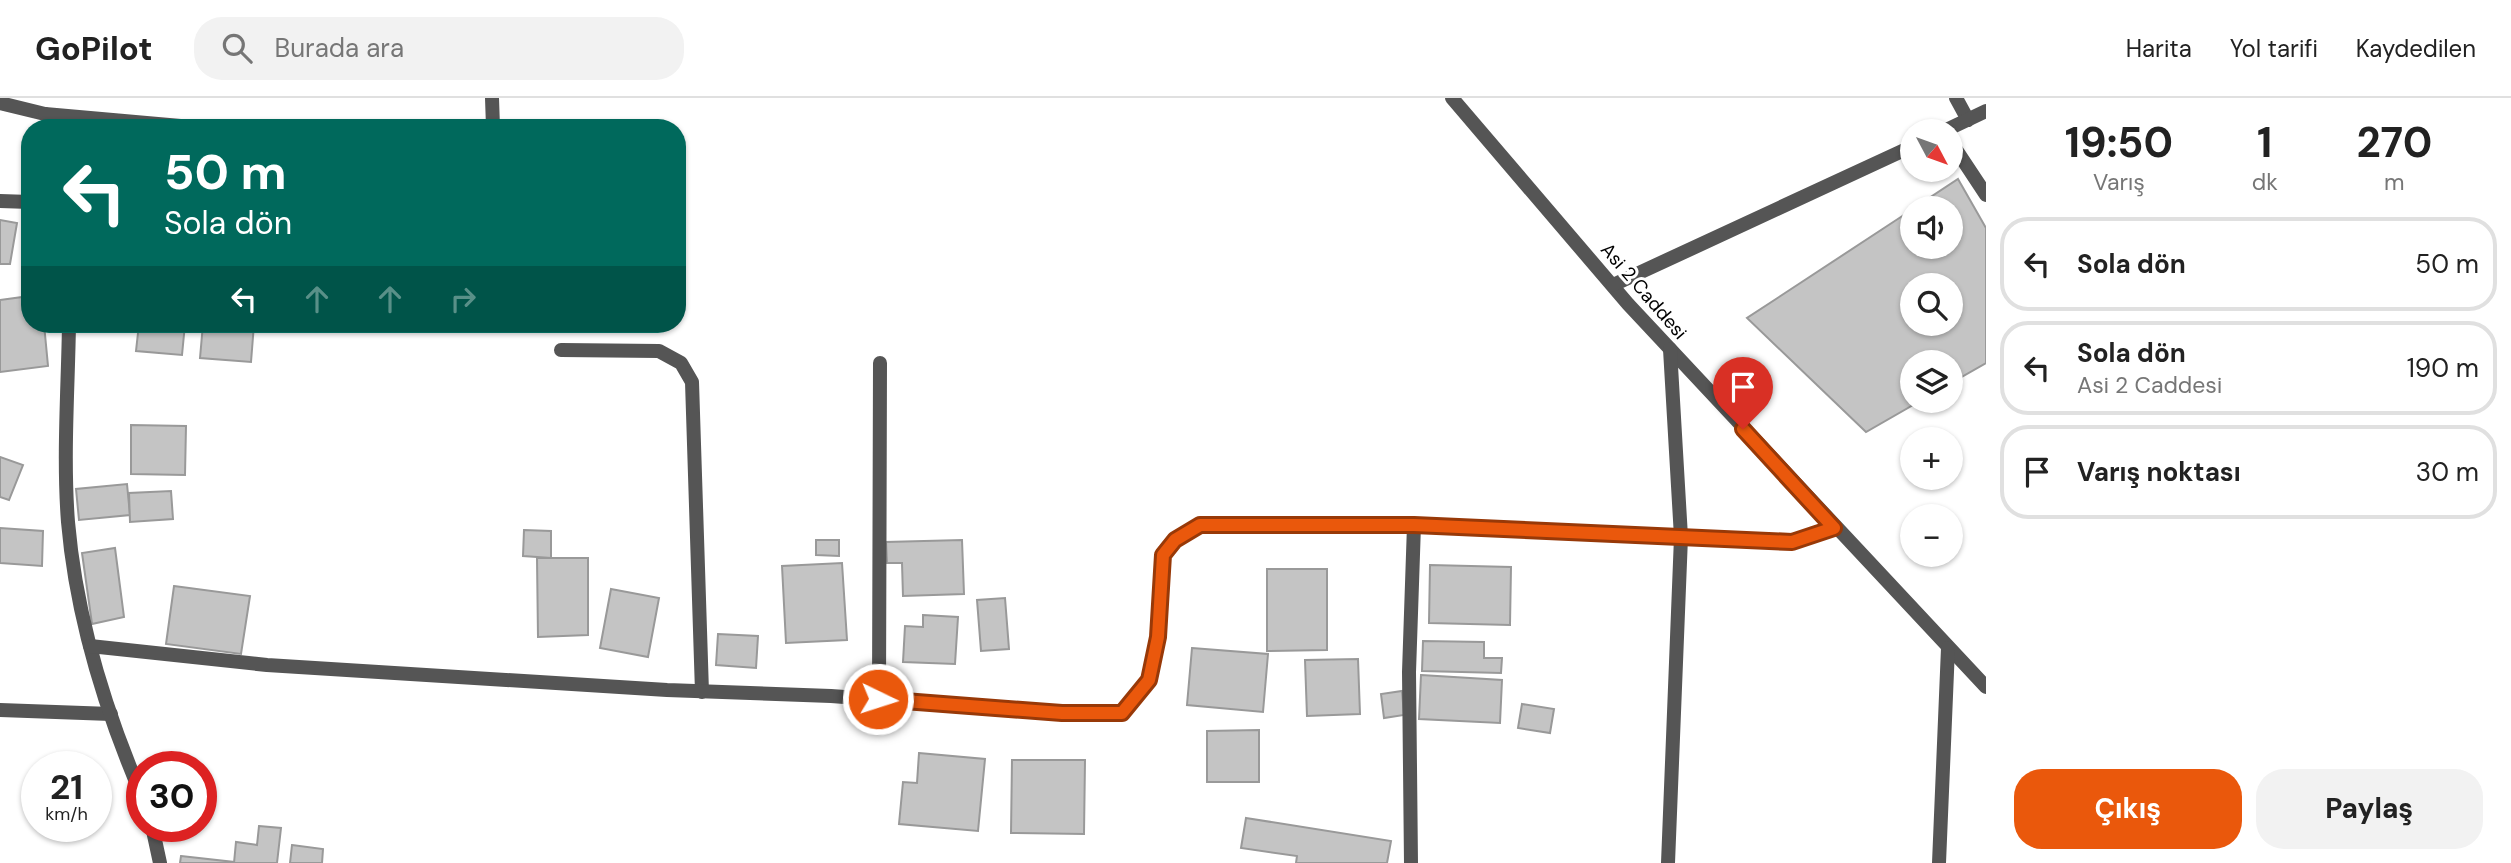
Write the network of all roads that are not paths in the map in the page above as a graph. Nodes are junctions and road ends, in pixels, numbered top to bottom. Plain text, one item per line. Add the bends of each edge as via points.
1 (492, 98) edge
2 (1452, 98) edge
3 (1956, 98) edge
4 (0, 103) edge
5 (1986, 111) edge
6 (45, 114) junction
7 (50, 119) edge
8 (101, 119) edge
9 (493, 119) edge
10 (1968, 120) junction
11 (1964, 122) edge
12 (1900, 152) edge
13 (1964, 162) edge
14 (1986, 195) edge
15 (0, 201) edge
16 (21, 202) edge
17 (1613, 285) junction
18 (69, 333) edge
19 (1670, 349) junction
20 (561, 350) dead end
21 (880, 362) dead end
22 (1414, 525) junction
23 (1834, 528) junction
24 (1681, 537) junction
25 (90, 646) junction
26 (1948, 648) junction
27 (1986, 687) edge
28 (702, 692) junction
29 (878, 699) junction
30 (0, 710) edge
31 (111, 714) junction
32 (126, 758) edge
33 (155, 842) edge
34 (160, 863) edge
35 (1411, 863) edge
36 (1668, 863) edge
37 (1939, 863) edge

1 - 9 street
2 - 17 street, Asi 2 Caddesi
3 - 10 street
4 - 6 street
5 - 10 street
6 - 7 street
6 - 8 street
10 - 11 street
12 - 17 street
13 - 14 street
15 - 16 street
17 - 19 street, Asi 2 Caddesi
18 - 25 street via 68,522
19 - 23 street, Asi 2 Caddesi
19 - 24 street
20 - 28 street via 659,351 688,372 692,382
21 - 29 street
22 - 24 street
22 - 29 street via 1200,525 1175,540 1163,555 1158,637 1149,680 1122,713
22 - 35 street via 1409,672
23 - 24 street via 1792,542
23 - 26 street, Asi 2 Caddesi
24 - 36 street
25 - 28 street via 267,665
25 - 31 street
26 - 27 street, Asi 2 Caddesi
26 - 37 street
28 - 29 street
30 - 31 street
31 - 32 street
33 - 34 street

